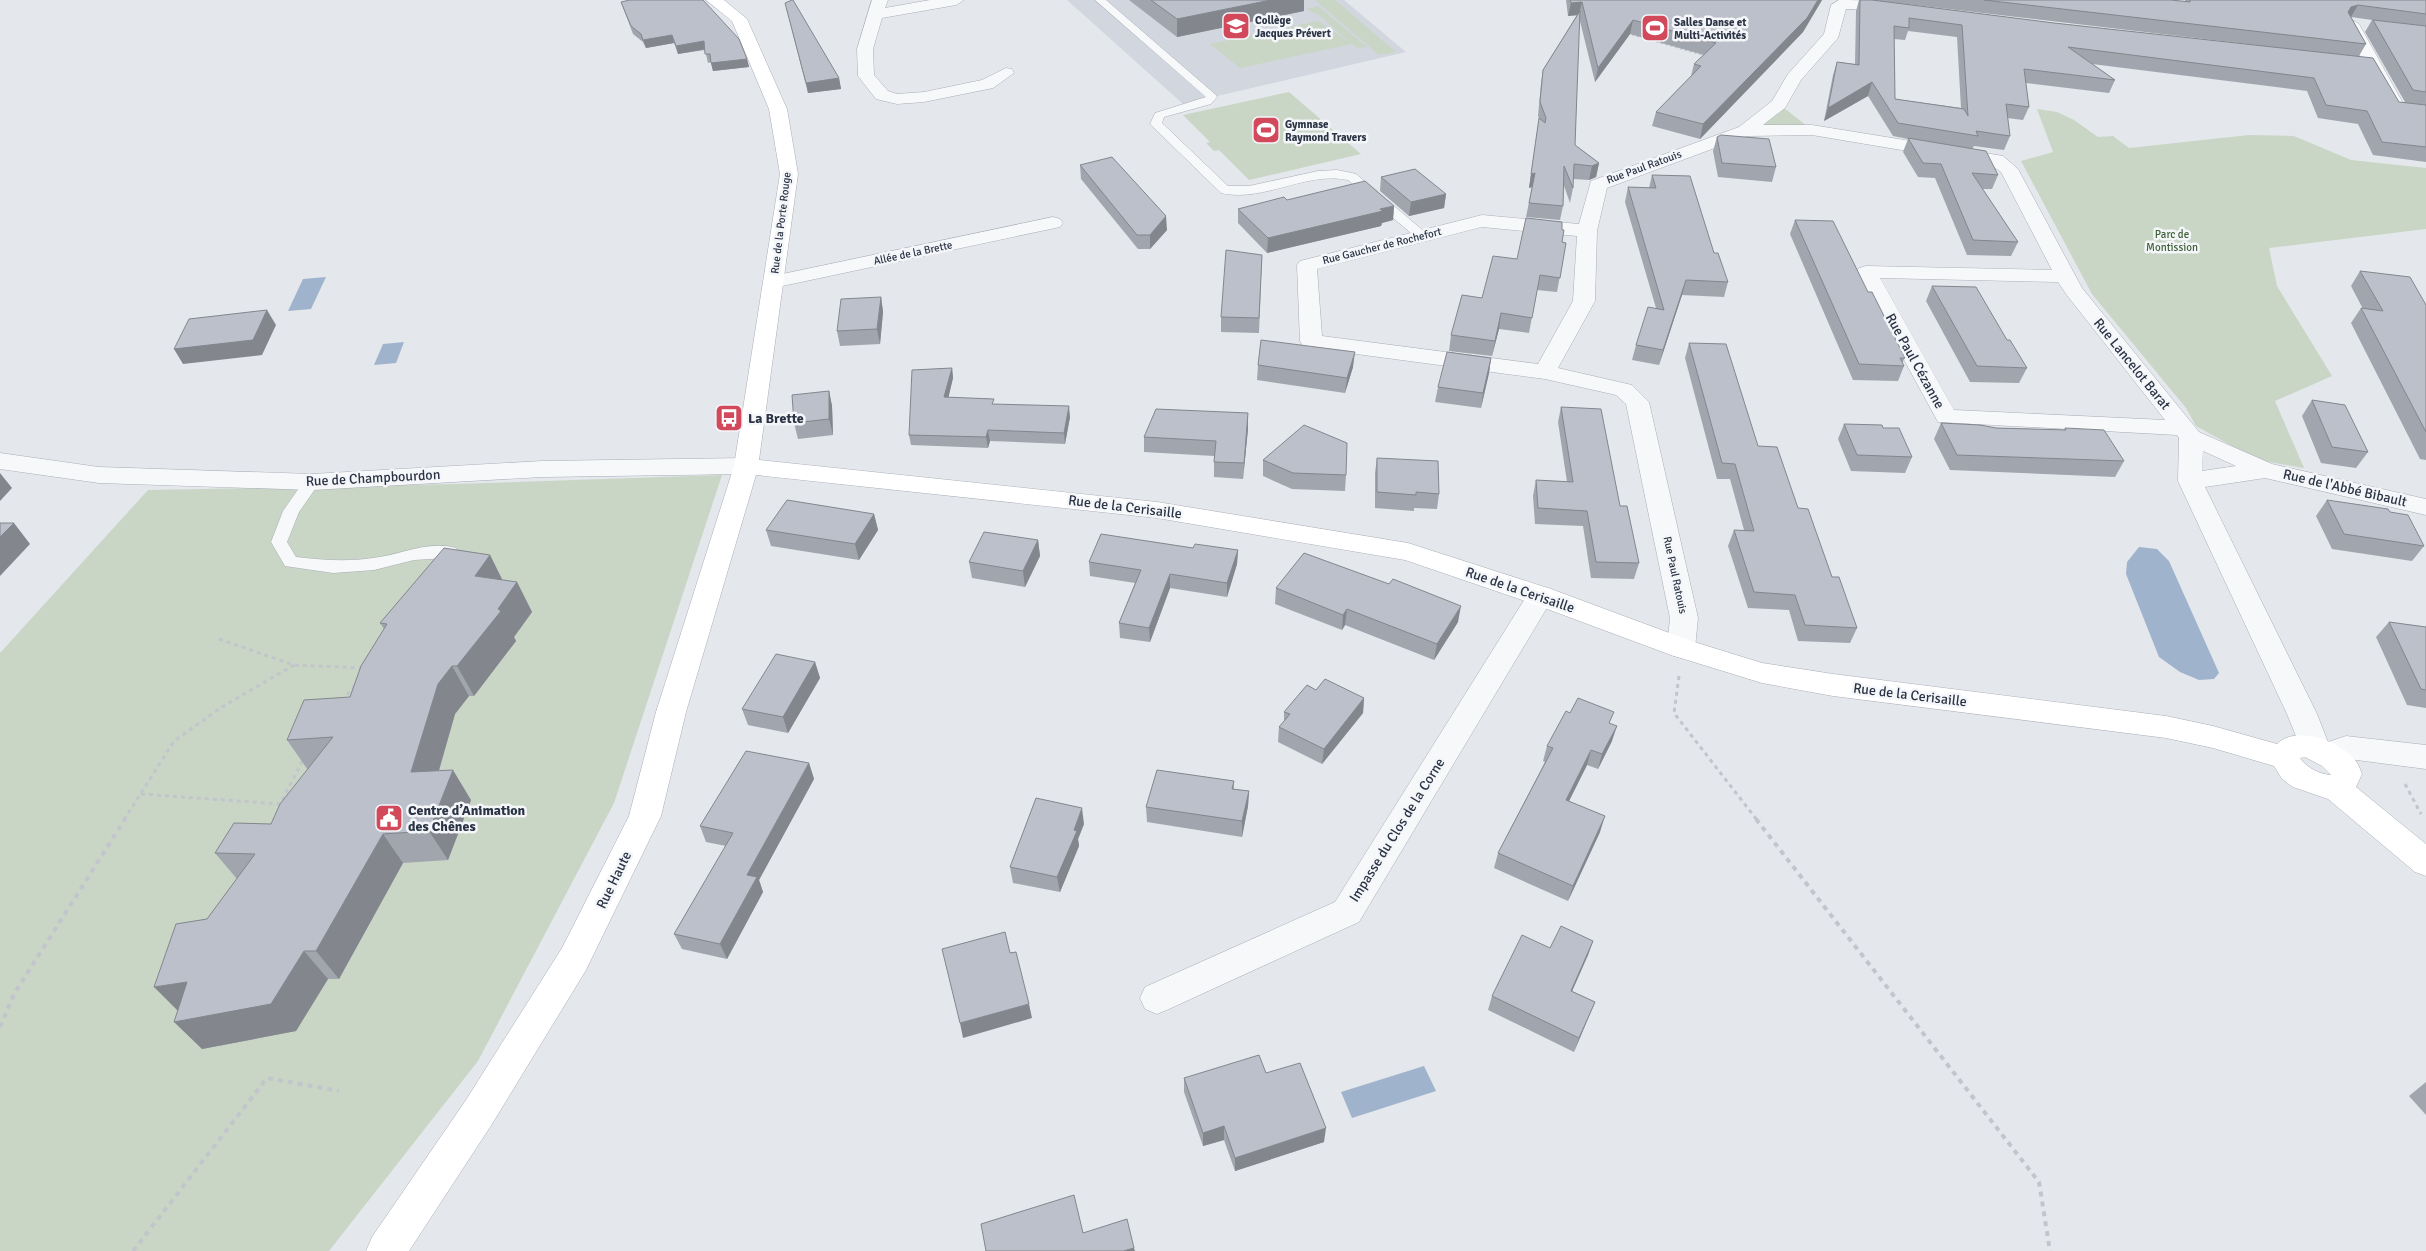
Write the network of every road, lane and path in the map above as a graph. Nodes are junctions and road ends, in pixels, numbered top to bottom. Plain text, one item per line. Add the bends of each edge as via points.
1 (714, 0) edge
2 (956, 0) edge
3 (1100, 0) edge
4 (1836, 2) edge
5 (878, 7) edge
6 (1912, 10) edge
7 (2370, 26) dead end
8 (1619, 30) edge
9 (1708, 56) edge
10 (2354, 63) edge
11 (2374, 65) junction
12 (1006, 73) dead end
13 (1780, 104) junction
14 (2426, 114) edge
15 (1812, 130) junction
16 (1745, 131) junction
17 (1053, 223) dead end
18 (1587, 231) junction
19 (1422, 236) junction
20 (2066, 276) junction
21 (773, 282) junction
22 (1545, 372) junction
23 (2187, 433) junction
24 (0, 461) edge
25 (746, 466) junction
26 (2265, 470) junction
27 (2190, 481) junction
28 (312, 482) junction
29 (2426, 507) edge
30 (457, 565) edge
31 (1541, 596) junction
32 (219, 639) dead end
33 (1681, 648) junction
34 (294, 664) junction
35 (363, 675) edge
36 (357, 682) edge
37 (340, 703) edge
38 (2322, 752) junction
39 (2391, 753) junction
40 (305, 755) edge
41 (2426, 757) edge
42 (2285, 758) junction
43 (2335, 787) junction
44 (141, 794) junction
45 (2422, 817) dead end
46 (2426, 863) edge
47 (1156, 998) dead end
48 (0, 1027) edge
49 (339, 1091) dead end
50 (132, 1251) edge
51 (386, 1251) edge
52 (2050, 1251) edge

1 - 21 street, Rue de la Porte Rouge via 739,19 778,109 789,174
2 - 5 street
3 - 19 lane via 1212,97 1207,102 1159,115 1156,124 1225,190 1249,190 1318,175 1352,177
4 - 6 street, Rue Paul Ratouis
4 - 13 street, Rue Paul Ratouis via 1832,35 1794,78
5 - 12 street via 866,49 866,76 882,94 897,99 924,97 988,84
7 - 11 street via 2351,24
8 - 9 path via 1643,40
10 - 11 street
11 - 14 street via 2398,110
13 - 15 street, Rue Lancelot Barat
13 - 16 street, Rue Paul Ratouis
15 - 16 street, Rue Lancelot Barat
15 - 20 street, Rue Lancelot Barat via 1996,160 2009,169
16 - 18 street, Rue Paul Ratouis via 1598,185
17 - 21 street, Allée de la Brette
18 - 19 street, Rue Gaucher de Rochefort via 1482,221
18 - 22 street, Rue Paul Ratouis via 1584,301
19 - 22 street, Rue Gaucher de Rochefort via 1307,265 1311,341
20 - 23 street, Rue Lancelot Barat via 2073,290
20 - 23 street, Rue Paul Cézanne via 1866,272 1946,417
21 - 25 street, Rue de la Porte Rouge
22 - 33 street, Rue Paul Ratouis via 1624,390 1638,402 1684,618
23 - 26 street
23 - 27 street
24 - 28 street, Rue de Champbourdon via 99,475
25 - 28 street, Rue de Champbourdon via 542,469
25 - 31 street, Rue de la Cerisaille via 1157,510 1408,552
25 - 51 street, Rue Haute via 671,712 646,816 574,959 479,1112
26 - 27 street
26 - 29 street, Rue de l'Abbé Bibault
27 - 38 street
28 - 30 lane via 291,511 279,542 291,562 333,567 374,564 414,554 450,552
31 - 33 street, Rue de la Cerisaille
31 - 47 street, Impasse du Clos de la Corne via 1346,912
32 - 34 path
33 - 42 street, Rue de la Cerisaille via 1762,673 2166,727
33 - 52 path via 1674,713 2038,1182
34 - 35 path via 369,668
34 - 44 path via 222,707 174,741
36 - 37 path
38 - 39 street via 2346,747
38 - 42 street via 2305,746 2290,748
38 - 43 street via 2346,774 2345,780
39 - 41 street
39 - 45 path
40 - 44 path via 280,804
42 - 43 street via 2300,777 2318,785
43 - 46 street
44 - 48 path via 14,994
49 - 50 path via 267,1078

